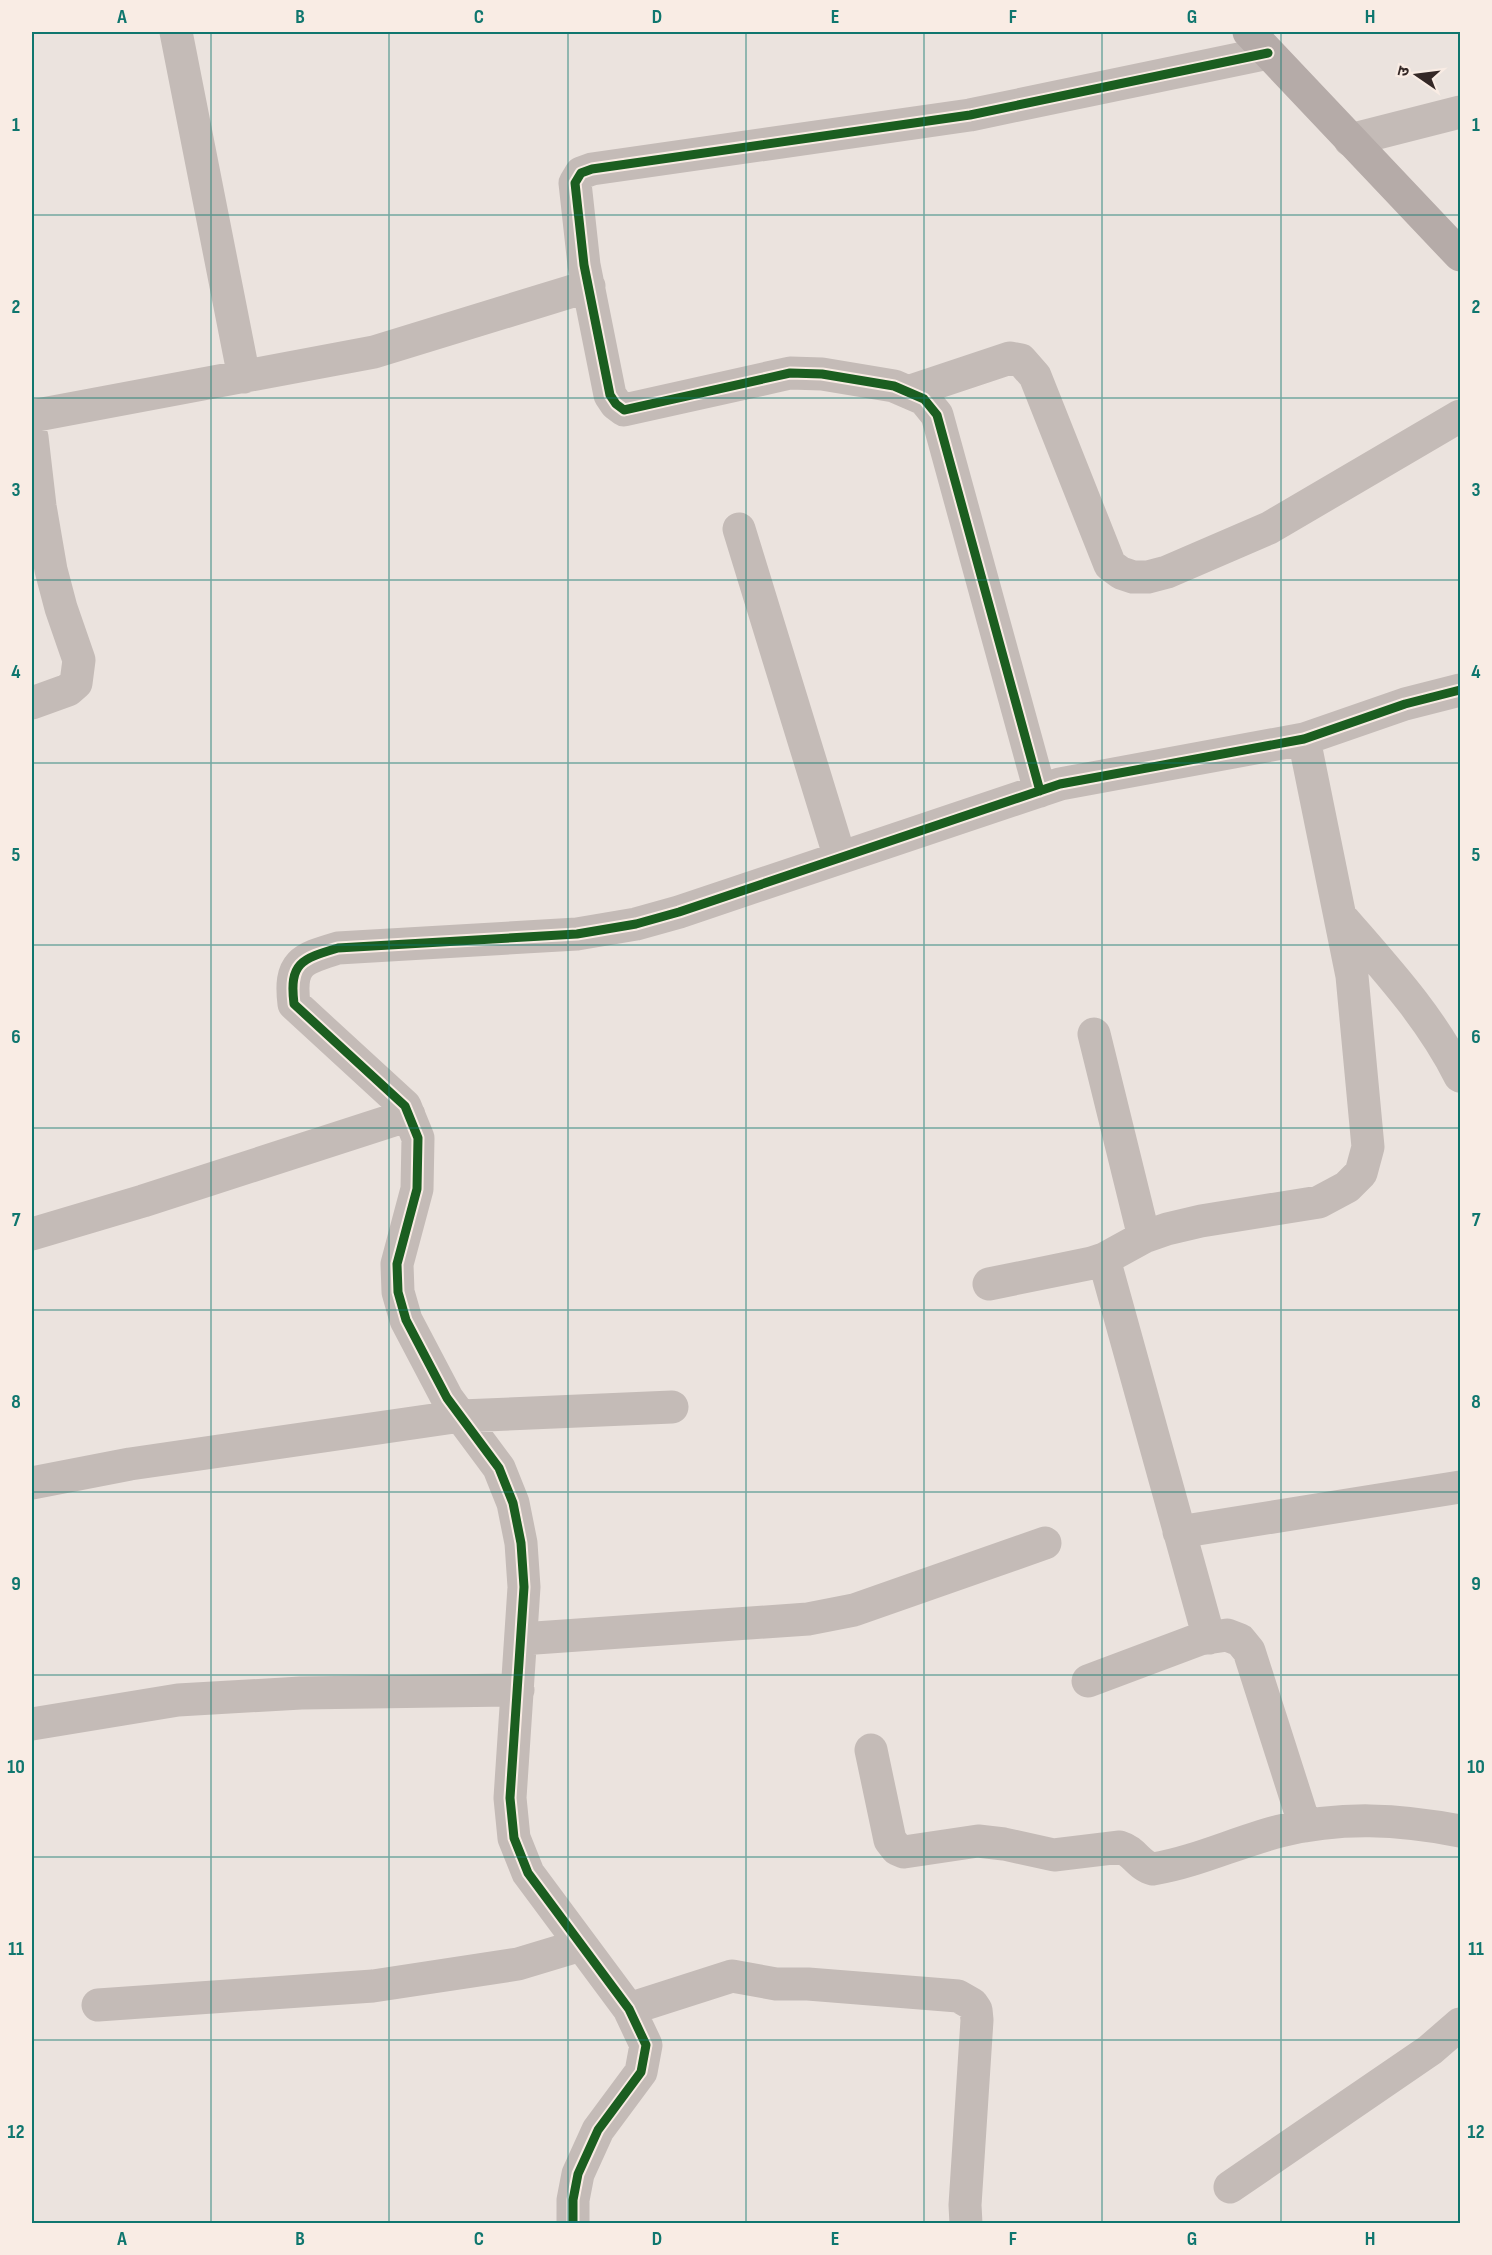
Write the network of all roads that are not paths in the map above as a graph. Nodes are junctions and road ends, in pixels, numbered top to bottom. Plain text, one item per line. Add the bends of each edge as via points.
1 (176, 32) edge
2 (1259, 42) edge
3 (1461, 112) edge
4 (1350, 140) junction
5 (1461, 255) edge
6 (589, 286) junction
7 (244, 377) junction
8 (908, 392) junction
9 (32, 416) edge
10 (1461, 416) edge
11 (32, 437) edge
12 (36, 507) edge
13 (739, 529) dead end
14 (1461, 690) edge
15 (32, 703) edge
16 (1304, 739) junction
17 (1040, 791) junction
18 (840, 858) junction
19 (1340, 915) junction
20 (1094, 1034) dead end
21 (1461, 1076) edge
22 (409, 1115) junction
23 (32, 1234) edge
24 (1144, 1237) junction
25 (1104, 1259) junction
26 (989, 1284) dead end
27 (672, 1407) dead end
28 (460, 1416) junction
29 (32, 1483) edge
30 (1461, 1487) edge
31 (1179, 1532) junction
32 (1045, 1543) dead end
33 (1209, 1638) junction
34 (521, 1639) junction
35 (1088, 1681) dead end
36 (518, 1690) junction
37 (32, 1724) edge
38 (871, 1750) dead end
39 (1305, 1826) junction
40 (1461, 1831) edge
41 (582, 1945) junction
42 (98, 2005) dead end
43 (629, 2009) junction
44 (1461, 2024) edge
45 (1230, 2187) dead end
46 (573, 2223) edge
47 (966, 2223) edge

1 - 7 street
2 - 4 street
2 - 6 street via 970,115 592,169 581,174 575,183
3 - 4 street
4 - 5 street
6 - 7 street via 374,352
6 - 8 street via 610,395 624,410 790,373 822,374 894,386
7 - 9 street
8 - 10 street via 1010,358 1021,360 1035,376 1110,565 1133,577 1167,572 1269,528
8 - 17 street via 924,399 937,415
11 - 12 street
12 - 15 street via 61,608 79,660 79,673 68,690
13 - 18 street
14 - 16 street via 1405,704
16 - 17 street via 1060,784
16 - 19 street
17 - 18 street
18 - 22 street via 636,924 577,934 338,948 305,960 295,970 294,1004 398,1099
19 - 21 street via 1415,1002
19 - 24 street via 1352,976 1368,1147 1361,1173 1347,1187 1319,1202 1201,1221
20 - 24 street
22 - 23 street
22 - 28 street via 418,1138 417,1189 397,1264 398,1292 406,1320
24 - 25 street
25 - 26 street
25 - 31 street
27 - 28 street
28 - 29 street via 130,1464
28 - 34 street via 499,1468 513,1503 524,1587
30 - 31 street
31 - 33 street
32 - 34 street via 831,1616
33 - 35 street
33 - 39 street via 1227,1635 1240,1640 1249,1651
34 - 36 street
36 - 37 street via 301,1693 178,1700
36 - 41 street via 510,1798 514,1838 528,1873
38 - 39 street via 890,1840 897,1850 904,1852 978,1841 1054,1855 1120,1847 1153,1869
39 - 40 street via 1340,1820 1385,1820
41 - 42 street via 518,1965 373,1986
41 - 43 street
43 - 46 street via 646,2045 645,2058 640,2072 598,2130 578,2174
43 - 47 street via 732,1976 776,1984 965,1999 976,2010 977,2020
44 - 45 street via 1430,2050

